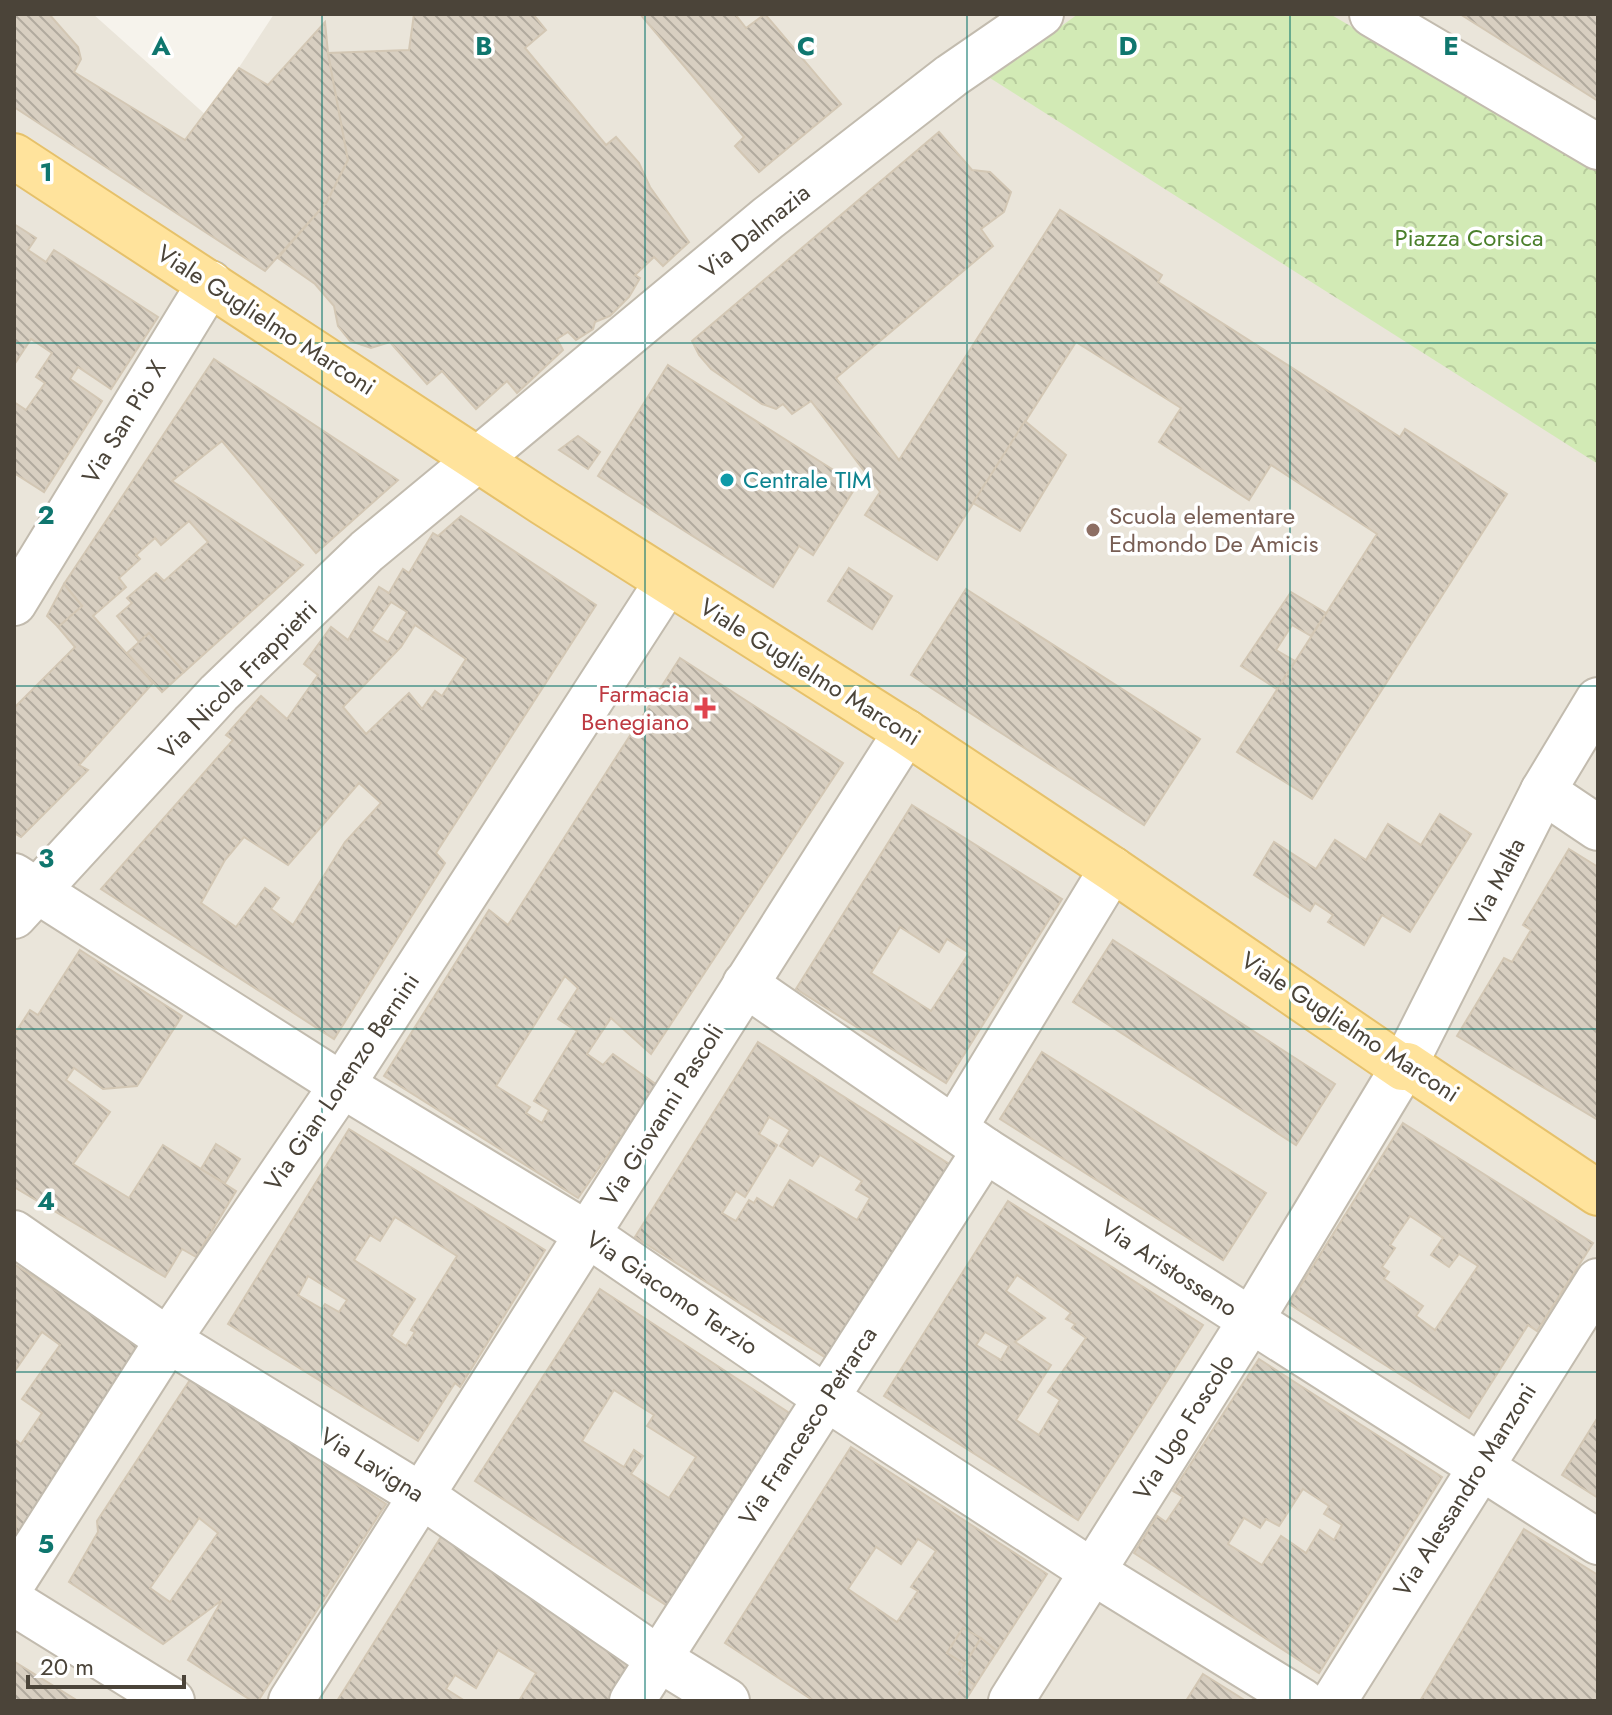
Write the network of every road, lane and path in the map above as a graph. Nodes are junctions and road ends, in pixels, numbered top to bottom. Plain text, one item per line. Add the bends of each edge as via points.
1 (1041, 14) edge
2 (1372, 14) edge
3 (1598, 147) edge
4 (14, 156) edge
5 (210, 283) junction
6 (477, 460) junction
7 (28, 547) edge
8 (667, 582) junction
9 (14, 603) edge
10 (1598, 700) edge
11 (906, 732) junction
12 (1543, 791) junction
13 (1598, 828) edge
14 (1112, 869) junction
15 (22, 895) edge
16 (745, 984) junction
17 (1403, 1068) junction
18 (342, 1085) junction
19 (970, 1139) junction
20 (1598, 1193) edge
21 (14, 1233) edge
22 (587, 1234) junction
23 (1598, 1281) edge
24 (1251, 1320) junction
25 (168, 1340) junction
26 (826, 1398) junction
27 (1479, 1466) junction
28 (422, 1496) junction
29 (1598, 1542) edge
30 (1093, 1572) junction
31 (14, 1581) edge
32 (14, 1603) edge
33 (659, 1659) junction
34 (172, 1701) edge
35 (291, 1701) edge
36 (632, 1701) edge
37 (727, 1701) edge
38 (1011, 1701) edge
39 (1302, 1701) edge
40 (1334, 1701) edge

1 - 6 street, Via Dalmazia via 951,76 768,218
2 - 3 street
4 - 5 main road, Viale Guglielmo Marconi
5 - 6 main road, Viale Guglielmo Marconi
5 - 7 street, Via San Pio X
6 - 8 main road, Viale Guglielmo Marconi
6 - 15 street, Via Nicola Frappietri via 367,551
7 - 9 street, Via San Pio X
8 - 11 main road, Viale Guglielmo Marconi
8 - 18 street, Via Gian Lorenzo Bernini
10 - 12 street, Via Malta
11 - 14 main road, Viale Guglielmo Marconi
11 - 16 street, Via Giovanni Pascoli
12 - 13 street
12 - 17 street, Via Malta
14 - 17 main road, Viale Guglielmo Marconi
14 - 19 street, Via Francesco Petrarca
15 - 18 street, Via Giacomo Terzio
16 - 19 street, Via Aristosseno
16 - 22 street, Via Giovanni Pascoli
17 - 20 main road, Viale Guglielmo Marconi via 1407,1065
17 - 24 street, Via Ugo Foscolo
18 - 22 street, Via Giacomo Terzio
18 - 25 street, Via Gian Lorenzo Bernini
19 - 24 street, Via Aristosseno
19 - 26 street, Via Francesco Petrarca
21 - 25 street, Via Lavigna
22 - 26 street, Via Giacomo Terzio
22 - 28 street, Via Giovanni Pascoli
23 - 27 street, Via Alessandro Manzoni
24 - 27 street, Via Aristosseno
24 - 30 street, Via Ugo Foscolo
25 - 28 street, Via Lavigna
25 - 31 street, Via Gian Lorenzo Bernini
26 - 30 street, Via Giacomo Terzio
26 - 33 street, Via Francesco Petrarca
27 - 29 street, Via Aristosseno
27 - 40 street, Via Alessandro Manzoni
28 - 33 street, Via Lavigna
28 - 35 street, Via Giovanni Pascoli
30 - 38 street, Via Ugo Foscolo
30 - 39 street, Via Giacomo Terzio
32 - 34 street
33 - 36 street, Via Francesco Petrarca
33 - 37 street, Via Lavigna

